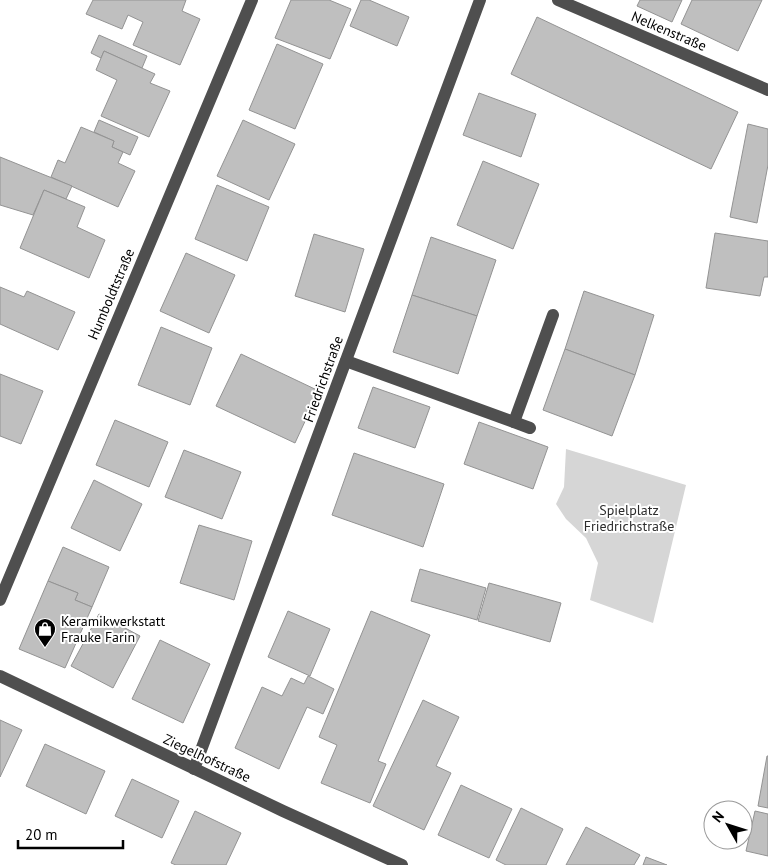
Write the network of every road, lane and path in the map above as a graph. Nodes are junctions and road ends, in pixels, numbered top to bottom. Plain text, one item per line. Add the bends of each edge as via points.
1 (252, 0) edge
2 (480, 0) edge
3 (558, 0) edge
4 (768, 90) edge
5 (553, 315) dead end
6 (346, 361) junction
7 (514, 422) junction
8 (530, 428) dead end
9 (0, 600) edge
10 (0, 676) edge
11 (194, 768) junction
12 (402, 865) edge

1 - 9 street, Humboldtstraße
2 - 6 street, Friedrichstraße
3 - 4 street, Nelkenstraße
5 - 7 street
6 - 7 street
6 - 11 street, Friedrichstraße
7 - 8 street
10 - 11 street, Ziegelhofstraße
11 - 12 street, Ziegelhofstraße

